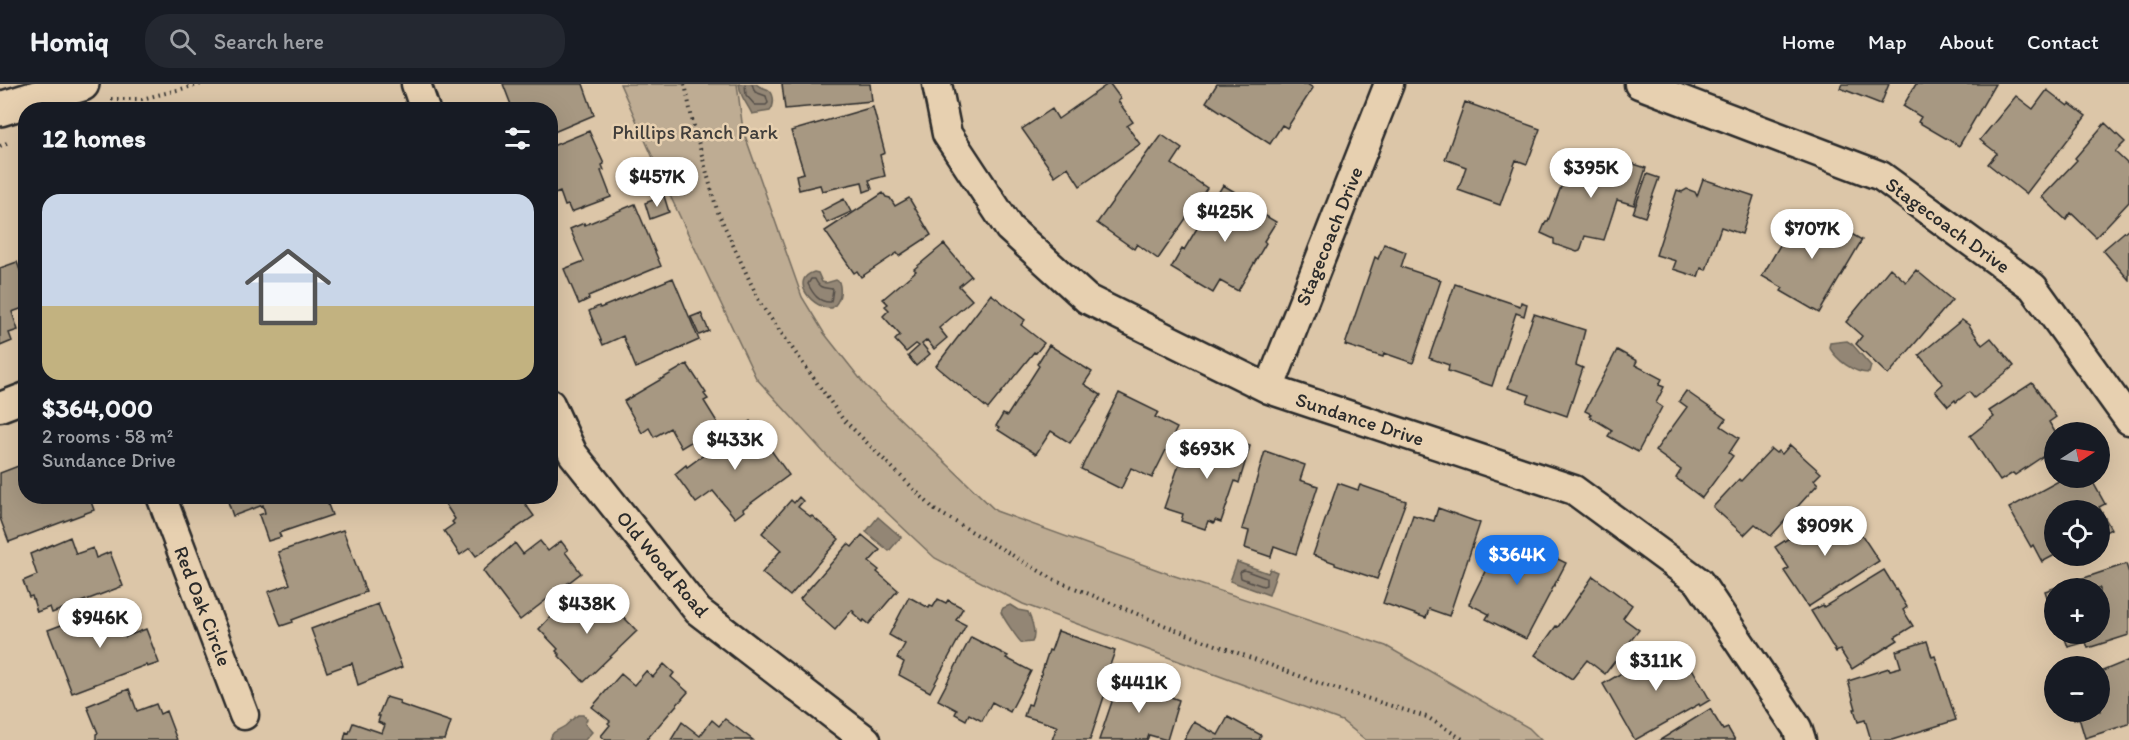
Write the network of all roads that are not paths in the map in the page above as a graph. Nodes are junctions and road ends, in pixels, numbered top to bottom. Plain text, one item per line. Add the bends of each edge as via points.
1 (416, 84) edge
2 (937, 84) edge
3 (1389, 84) edge
4 (1639, 84) edge
5 (93, 92) edge
6 (38, 102) edge
7 (422, 102) edge
8 (18, 106) edge
9 (0, 109) edge
10 (1269, 389) junction
11 (18, 400) edge
12 (0, 407) edge
13 (2129, 420) edge
14 (558, 421) edge
15 (164, 504) edge
16 (244, 715) dead end
17 (866, 740) edge
18 (1801, 740) edge

1 - 7 street
2 - 10 street, Sundance Drive via 946,134 1009,228 1087,299
3 - 10 street, Stagecoach Drive
4 - 13 street, Stagecoach Drive via 1881,176 2032,287
5 - 6 main road
8 - 9 main road
10 - 18 street, Sundance Drive via 1574,490 1699,582 1797,728
11 - 12 street
14 - 17 street, Old Wood Road via 573,454 698,611
15 - 16 street, Red Oak Circle

